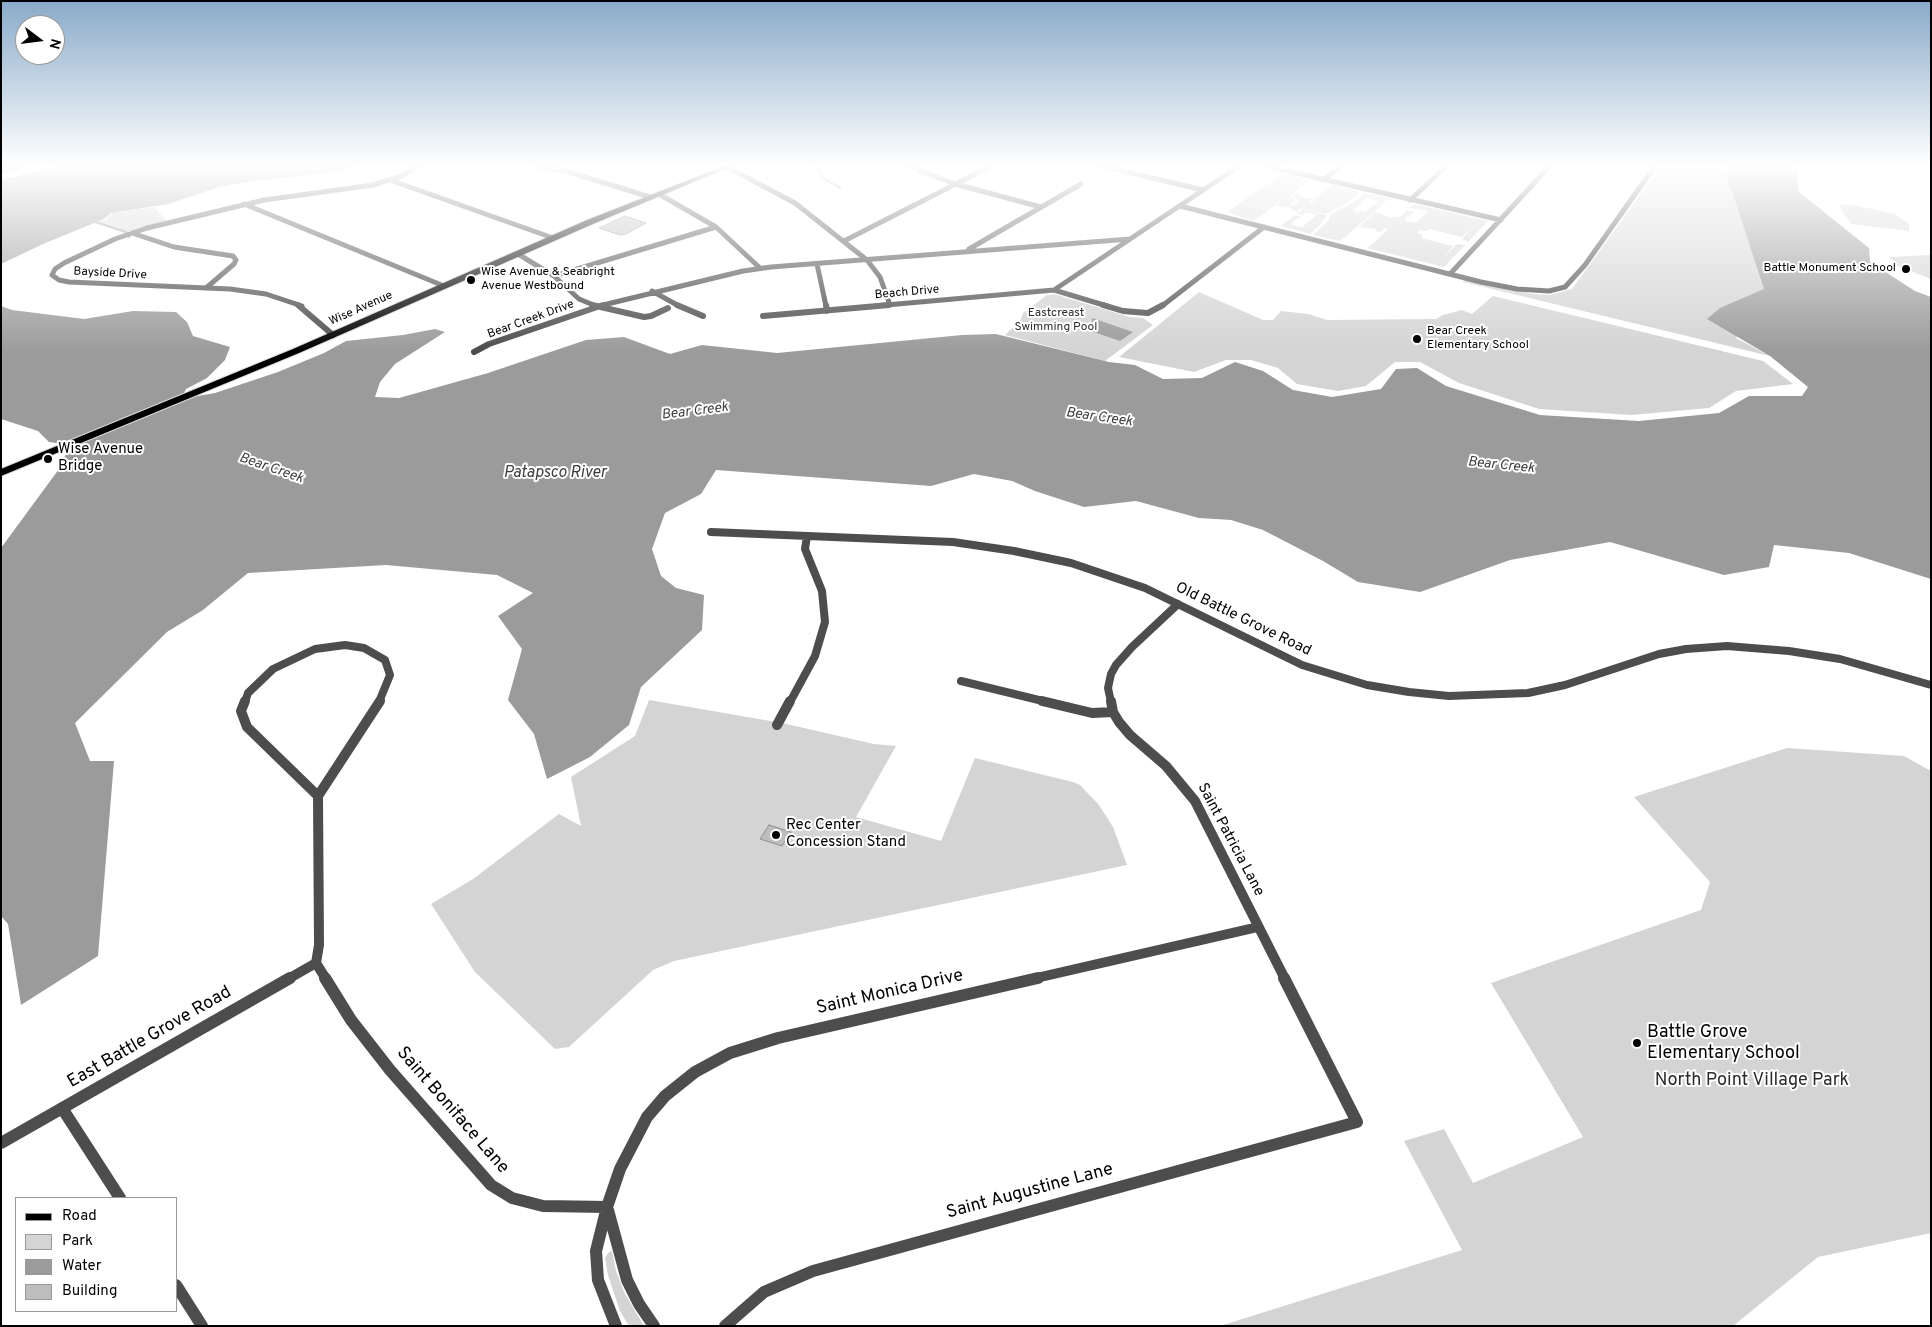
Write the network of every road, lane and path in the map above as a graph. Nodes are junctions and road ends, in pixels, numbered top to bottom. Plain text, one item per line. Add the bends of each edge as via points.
1 (148, 228) edge
2 (302, 228) edge
3 (525, 228) edge
4 (577, 228) edge
5 (713, 228) edge
6 (717, 228) edge
7 (827, 228) edge
8 (869, 228) edge
9 (1005, 228) edge
10 (1147, 228) edge
11 (1263, 228) edge
12 (1268, 228) edge
13 (1494, 228) edge
14 (1611, 228) edge
15 (132, 232) junction
16 (553, 238) junction
17 (1130, 239) junction
18 (844, 241) junction
19 (966, 251) junction
20 (518, 254) junction
21 (867, 260) junction
22 (817, 264) junction
23 (760, 268) junction
24 (1450, 274) junction
25 (554, 276) junction
26 (444, 286) junction
27 (206, 288) junction
28 (1054, 290) junction
29 (652, 291) junction
30 (890, 305) junction
31 (597, 306) junction
32 (668, 308) dead end
33 (827, 311) junction
34 (703, 316) dead end
35 (762, 316) dead end
36 (333, 335) junction
37 (474, 352) dead end
38 (1, 473) edge
39 (711, 532) dead end
40 (807, 536) junction
41 (1178, 604) junction
42 (962, 681) dead end
43 (1931, 685) edge
44 (1114, 712) junction
45 (777, 725) dead end
46 (318, 796) junction
47 (1258, 927) junction
48 (316, 963) junction
49 (62, 1108) junction
50 (1357, 1122) joint
51 (1, 1143) edge
52 (119, 1197) edge
53 (607, 1207) junction
54 (178, 1288) edge
55 (202, 1326) edge
56 (616, 1326) edge
57 (654, 1326) edge
58 (725, 1326) edge

1 - 15 street, Bayside Drive
2 - 26 street
3 - 16 street
4 - 16 main road, Wise Avenue
5 - 25 street
6 - 23 street
7 - 18 street
8 - 18 street
9 - 19 street
10 - 17 street
11 - 28 street via 1158,309 1148,313 1123,311
12 - 24 street
13 - 24 street
14 - 24 street via 1565,287 1530,291
15 - 27 street via 170,246 235,258 232,267
15 - 27 street, Bayside Drive via 64,263 52,275 59,280 79,282
16 - 20 main road, Wise Avenue
17 - 19 street, Bear Creek Drive
17 - 28 street
18 - 21 street
19 - 21 street, Bear Creek Drive
20 - 25 street
20 - 26 main road, Wise Avenue
21 - 22 street, Bear Creek Drive
21 - 30 street via 880,277
22 - 23 street, Bear Creek Drive
22 - 33 street
23 - 29 street, Bear Creek Drive
25 - 31 street via 579,299
26 - 36 main road, Wise Avenue
27 - 36 street, Bayside Drive via 250,291 285,299 302,306
28 - 30 street, Beach Drive
29 - 31 street, Bear Creek Drive
29 - 34 street
30 - 33 street, Beach Drive
31 - 32 street via 644,318
31 - 37 street, Bear Creek Drive
33 - 35 street, Beach Drive
36 - 38 main road, Wise Avenue
39 - 40 street, Old Battle Grove Road
40 - 41 street, Old Battle Grove Road via 953,542 1014,551 1090,568
40 - 45 street via 805,549 822,591 824,622 815,656
41 - 43 street, Old Battle Grove Road via 1302,665 1367,685 1409,692 1449,696 1528,693 1565,685 1659,654 1727,646 1834,658
41 - 44 street, Saint Patricia Lane via 1116,664 1108,688
42 - 44 street via 1092,713
44 - 47 street, Saint Patricia Lane via 1130,735 1166,766 1195,801
46 - 46 street via 388,685 390,676 385,660 364,648 345,645 324,647 294,657 263,677 244,702 242,718 247,727
46 - 48 street via 319,945
47 - 50 street, Saint Patricia Lane
47 - 53 street, Saint Monica Drive via 778,1038 730,1053 695,1072 650,1112 620,1169
48 - 49 street, East Battle Grove Road
48 - 53 street, Saint Boniface Lane via 352,1020 390,1070 491,1185 512,1198 543,1206
49 - 51 street, East Battle Grove Road
49 - 52 street
50 - 58 street, Saint Augustine Lane via 813,1271 764,1292
53 - 56 street, Saint Monica Drive via 596,1251 598,1280
53 - 57 street via 627,1280
54 - 55 street

